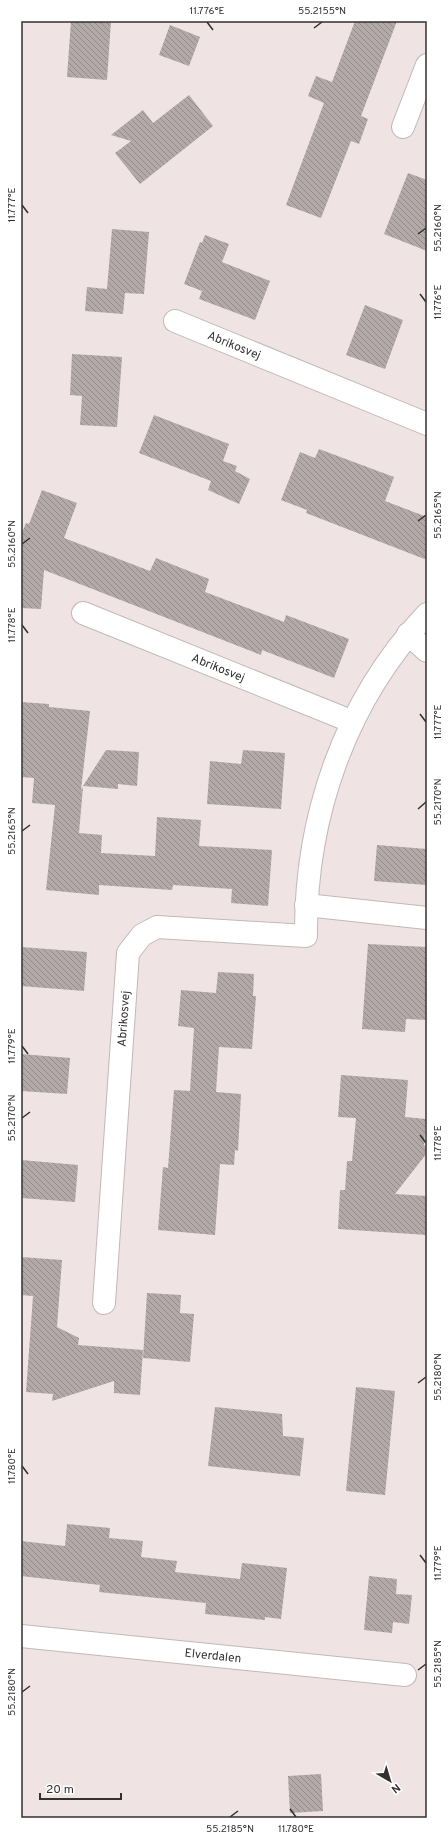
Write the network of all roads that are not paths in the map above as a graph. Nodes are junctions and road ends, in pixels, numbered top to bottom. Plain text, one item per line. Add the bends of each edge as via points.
1 (427, 65) edge
2 (403, 127) dead end
3 (175, 321) dead end
4 (427, 424) edge
5 (83, 613) dead end
6 (427, 614) edge
7 (408, 634) junction
8 (427, 651) edge
9 (353, 722) junction
10 (306, 905) junction
11 (427, 918) edge
12 (104, 1303) dead end
13 (21, 1636) edge
14 (404, 1675) dead end

1 - 2 street
3 - 4 street, Abrikosvej
5 - 9 street, Abrikosvej
6 - 7 street, Abrikosvej
7 - 8 street
7 - 9 street, Abrikosvej via 377,676
9 - 10 street, Abrikosvej via 326,788 313,842
10 - 11 street
10 - 12 street, Abrikosvej via 306,936 157,927 142,935 128,953
13 - 14 street, Elverdalen

